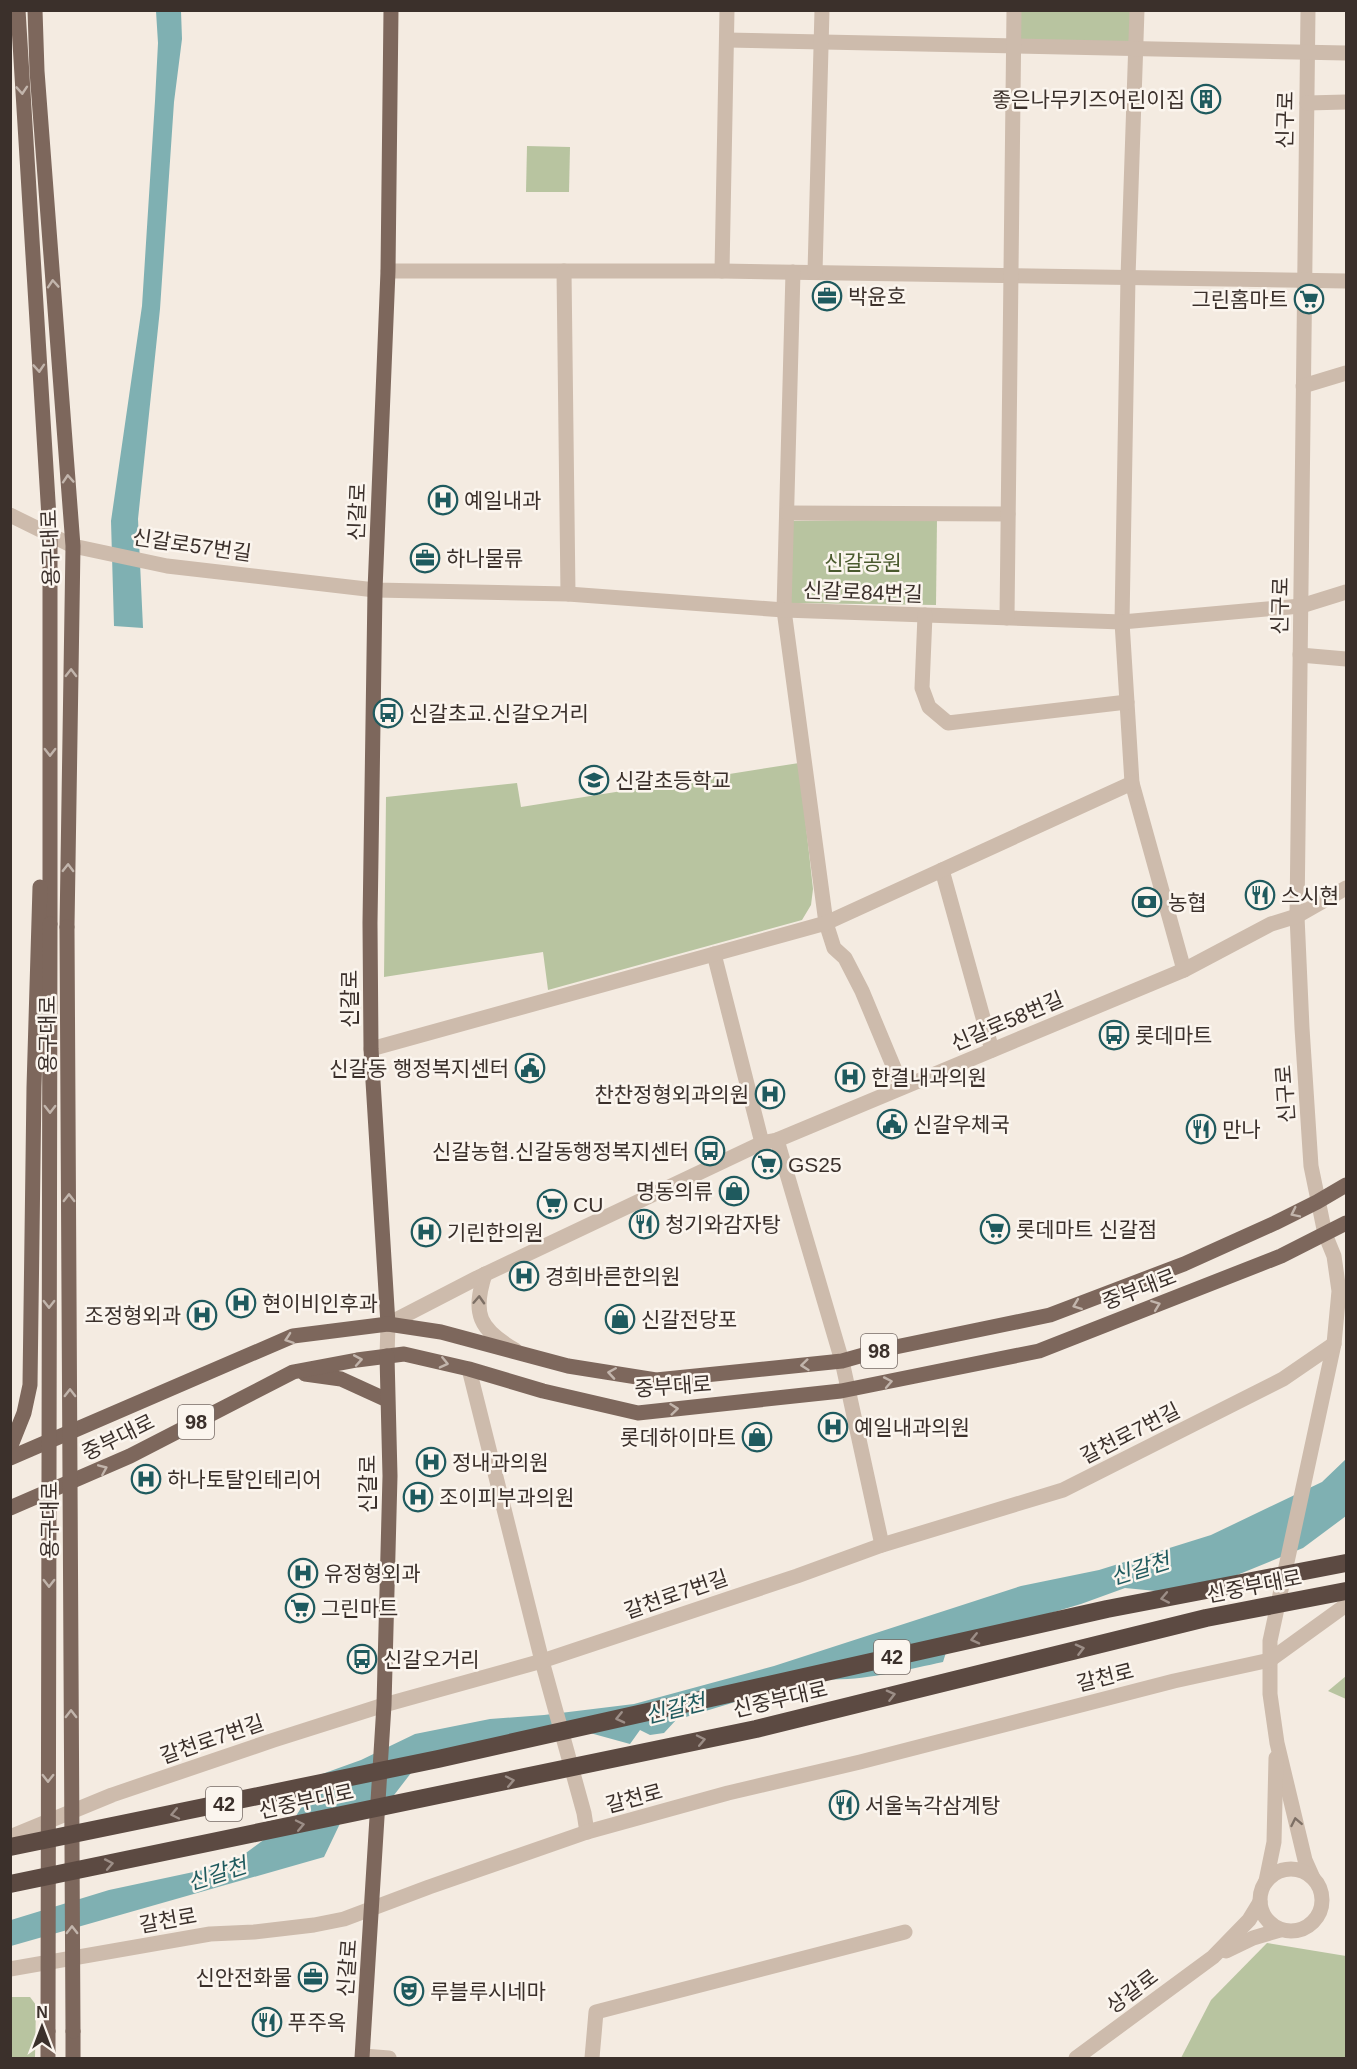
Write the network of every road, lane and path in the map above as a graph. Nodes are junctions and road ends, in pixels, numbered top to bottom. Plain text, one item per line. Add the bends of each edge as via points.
1 (18, 10) edge
2 (35, 10) edge
3 (391, 10) edge
4 (727, 10) edge
5 (822, 10) edge
6 (1014, 10) edge
7 (1137, 10) edge
8 (1308, 10) edge
9 (727, 40) junction
10 (821, 42) junction
11 (1014, 47) junction
12 (1136, 49) junction
13 (1307, 53) junction
14 (1347, 53) edge
15 (1347, 102) edge
16 (1307, 103) junction
17 (388, 271) junction
18 (564, 271) junction
19 (722, 271) junction
20 (793, 272) junction
21 (815, 272) junction
22 (1011, 275) junction
23 (1128, 277) junction
24 (1305, 280) junction
25 (1347, 281) edge
26 (1347, 373) edge
27 (1303, 386) junction
28 (787, 513) junction
29 (1008, 514) junction
30 (10, 515) edge
31 (50, 534) junction
32 (73, 546) junction
33 (375, 590) junction
34 (1347, 592) edge
35 (568, 594) junction
36 (1301, 606) junction
37 (784, 610) junction
38 (925, 615) junction
39 (1007, 618) junction
40 (1122, 622) junction
41 (1300, 655) junction
42 (1347, 659) edge
43 (1127, 702) junction
44 (1132, 783) junction
45 (50, 822) junction
46 (942, 870) junction
47 (1347, 888) edge
48 (1297, 916) junction
49 (826, 923) junction
50 (714, 954) junction
51 (1184, 970) junction
52 (371, 1049) junction
53 (992, 1050) junction
54 (903, 1087) junction
55 (769, 1141) junction
56 (1347, 1185) edge
57 (1317, 1202) junction
58 (1347, 1223) edge
59 (1325, 1234) junction
60 (485, 1274) junction
61 (388, 1324) junction
62 (1334, 1344) junction
63 (517, 1352) junction
64 (387, 1356) junction
65 (842, 1361) junction
66 (469, 1369) junction
67 (293, 1372) junction
68 (848, 1390) junction
69 (387, 1400) junction
70 (10, 1448) edge
71 (10, 1458) edge
72 (10, 1508) edge
73 (882, 1545) junction
74 (1347, 1563) edge
75 (1347, 1591) edge
76 (1347, 1605) edge
77 (1270, 1660) junction
78 (542, 1661) junction
79 (383, 1712) junction
80 (1277, 1743) junction
81 (587, 1832) junction
82 (10, 1837) edge
83 (10, 1847) edge
84 (1313, 1878) junction
85 (1266, 1881) junction
86 (10, 1884) edge
87 (1260, 1902) junction
88 (373, 1909) junction
89 (1280, 1930) junction
90 (905, 1932) dead end
91 (1213, 1958) junction
92 (10, 1969) edge
93 (362, 2057) edge
94 (48, 2058) edge
95 (73, 2058) edge
96 (389, 2058) edge
97 (592, 2058) edge
98 (1076, 2058) edge

1 -> 31 main road, 용구대로
32 -> 2 main road, 용구대로
3 - 17 main road, 신갈로
4 - 9 street
5 - 10 street
6 - 11 street
7 - 12 street
8 - 13 street, 신구로
9 - 10 street
9 - 19 street
10 - 11 street
10 - 21 street
11 - 12 street
11 - 22 street
12 - 13 street
12 - 23 street
13 - 14 street
13 - 16 street, 신구로
15 - 16 street
16 - 24 street, 신구로
17 - 18 street
17 - 33 main road, 신갈로
18 - 19 street
18 - 35 street
19 - 20 street
20 - 21 street
20 - 28 street
21 - 22 street
22 - 23 street
22 - 29 street
23 - 24 street
23 - 40 street
24 - 25 street
24 - 27 street, 신구로
26 - 27 street
27 - 36 street, 신구로
28 - 29 street
28 - 37 street
29 - 39 street
30 - 31 street, 신갈로57번길
31 - 32 street, 신갈로57번길
31 -> 45 main road, 용구대로
32 - 33 street, 신갈로57번길 via 153,563
95 -> 32 main road, 용구대로, bridge via 67,927
33 - 35 street, 신갈로84번길
33 - 52 main road, 신갈로
34 - 36 street, 신갈로84번길
35 - 37 street, 신갈로84번길
36 - 40 street, 신갈로84번길
36 - 41 street, 신구로
37 - 38 street, 신갈로84번길
37 - 49 street
38 - 39 street, 신갈로84번길
38 - 43 street via 922,687 929,707 948,723
39 - 40 street, 신갈로84번길
40 - 43 street
41 - 42 street
41 - 48 street, 신구로
43 - 44 street
44 - 46 street
44 - 51 street
45 - 70 main road via 41,856 30,1385
45 -> 94 main road, 용구대로, bridge
46 - 49 street
46 - 53 street
47 - 48 street, 신갈로58번길
48 - 51 street, 신갈로58번길 via 1271,924
48 - 57 street, 신구로 via 1302,1040
49 - 50 street
49 - 54 street via 834,948 845,958 862,991
50 - 52 street
50 - 55 street
51 - 53 street, 신갈로58번길
52 - 61 main road, 신갈로
53 - 54 street, 신갈로58번길
54 - 55 street, 신갈로58번길
55 - 60 street, 신갈로58번길
55 - 65 street
56 - 57 main road, 중부대로 / 98
57 - 59 street, 신구로
57 -> 65 main road, 중부대로 / 98 via 1184,1264 1050,1316
58 - 59 main road, 중부대로 / 98
59 - 62 street, 신구로 via 1334,1256 1339,1291
68 -> 59 main road, 중부대로 / 98 via 1039,1351 1281,1256
60 - 61 street, 신갈로58번길
63 -> 60 street via 499,1341 481,1319 477,1304
61 - 63 main road, 중부대로 / 98 via 441,1332
61 - 64 street, 신갈로
61 -> 71 main road, 중부대로 / 98 via 293,1336
62 - 73 street, 갈천로7번길 via 1283,1379 1063,1490
62 - 77 street, 신구로, bridge via 1270,1641
65 -> 63 main road, 중부대로 / 98 via 656,1380 568,1366
64 -> 66 main road, 중부대로 / 98 via 404,1354
67 -> 64 main road, 중부대로 / 98
64 - 69 main road, 신갈로
65 - 68 street
66 -> 68 main road, 중부대로 / 98 via 638,1413
66 - 78 street
67 - 69 main road via 341,1379
72 -> 67 main road, 중부대로 / 98 via 130,1456
68 - 73 street
69 - 79 main road, 신갈로 via 390,1476
73 - 78 street, 갈천로7번길
74 -> 83 highway, 신중부대로 / 42, bridge via 1107,1609 438,1759
86 -> 75 highway, 신중부대로 / 42, bridge via 756,1729 1206,1618
76 - 77 street
77 - 80 street, 신구로
77 - 81 street, 갈천로 via 728,1793
78 - 79 street, 갈천로7번길
78 - 81 street, bridge
79 - 82 street, 갈천로7번길 via 112,1795
79 - 88 main road, 신갈로, bridge
84 -> 80 street via 1305,1860
80 - 85 street via 1274,1842
81 - 88 street, 갈천로
84 - 85 street via 1289,1869
84 - 89 street via 1323,1899 1318,1917 1303,1929
85 - 87 street
87 - 89 street via 1264,1916
87 - 91 street, 상갈로 via 1249,1920
88 - 92 street, 갈천로 via 314,1925 210,1934
88 - 93 main road, 신갈로
89 - 91 street, 상갈로 via 1253,1938
90 - 97 street via 596,2012
91 - 98 street, 상갈로
93 - 96 street

